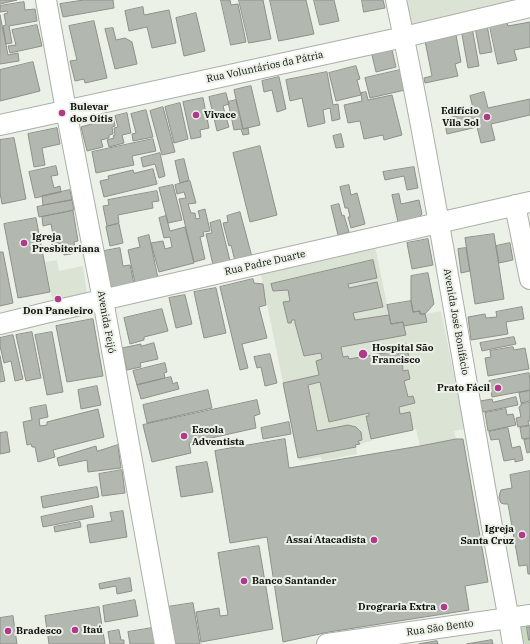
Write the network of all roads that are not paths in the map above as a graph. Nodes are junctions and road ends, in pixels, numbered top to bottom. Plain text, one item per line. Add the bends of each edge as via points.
1 (46, 0) edge
2 (396, 0) edge
3 (530, 7) edge
4 (404, 37) junction
5 (66, 110) junction
6 (0, 125) edge
7 (522, 204) edge
8 (438, 223) junction
9 (530, 279) edge
10 (103, 300) junction
11 (0, 324) edge
12 (530, 615) edge
13 (509, 618) junction
14 (165, 644) edge
15 (327, 644) edge
16 (513, 644) edge

1 - 5 street, Avenida Feijó
2 - 4 street, Avenida José Bonifácio
3 - 4 street, Rua Voluntários da Pátria
4 - 5 street, Rua Voluntários da Pátria
4 - 8 street, Avenida José Bonifácio
5 - 6 street, Rua Voluntários da Pátria
5 - 10 street, Avenida Feijó
7 - 8 street, Rua Padre Duarte
7 - 9 street
8 - 10 street, Rua Padre Duarte
8 - 13 street, Avenida José Bonifácio
10 - 11 street, Rua Padre Duarte
10 - 14 street, Avenida Feijó
12 - 13 street, Rua São Bento
13 - 15 street, Rua São Bento
13 - 16 street, Avenida José Bonifácio

